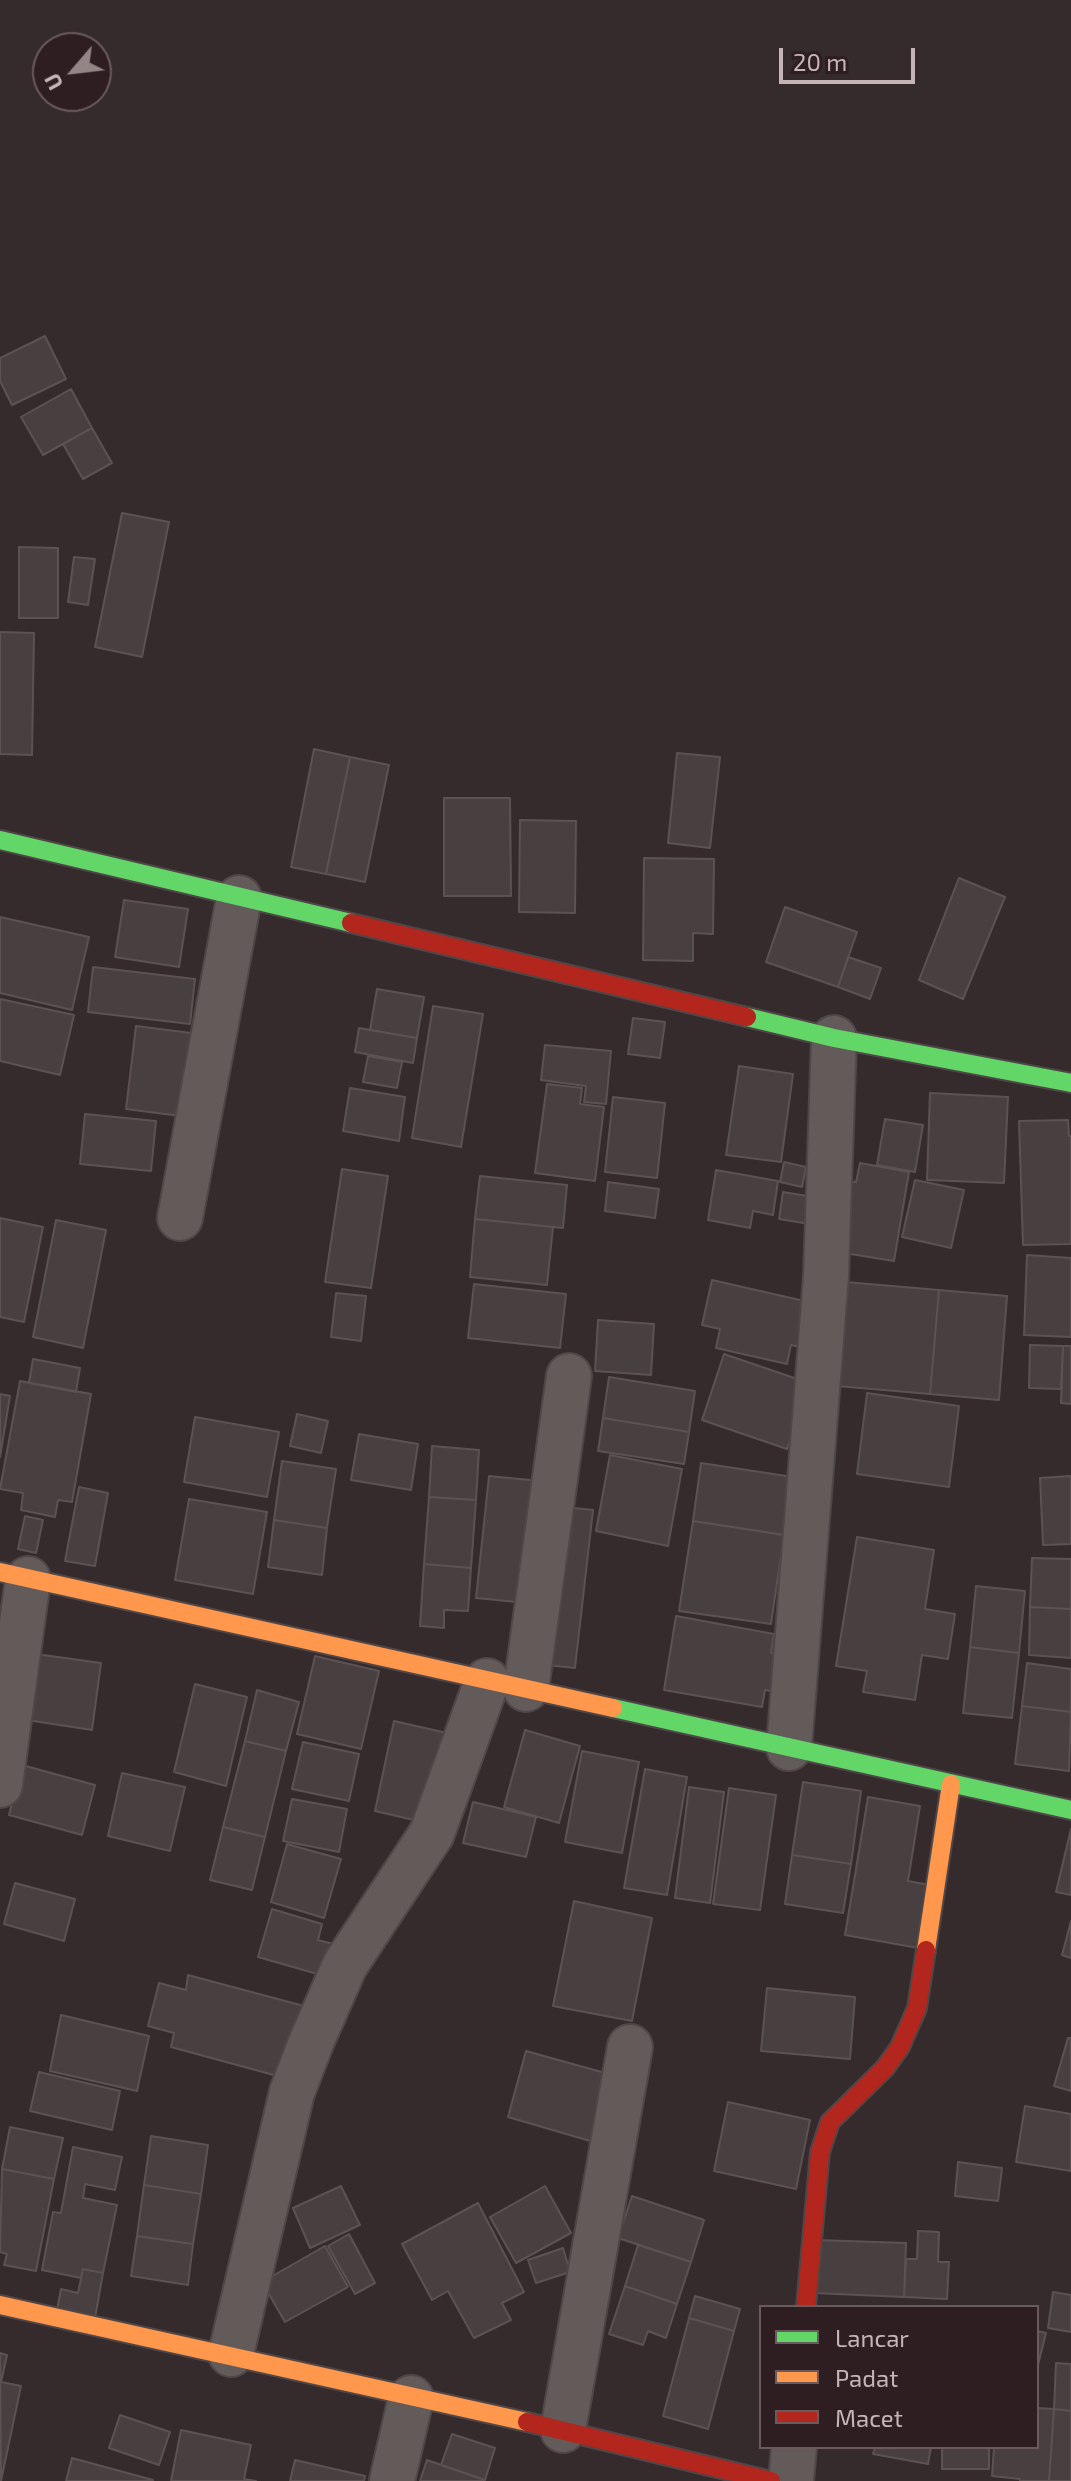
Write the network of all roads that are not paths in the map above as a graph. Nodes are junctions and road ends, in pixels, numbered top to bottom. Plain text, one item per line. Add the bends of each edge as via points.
1 (0, 840) edge
2 (239, 898) junction
3 (834, 1038) junction
4 (1071, 1083) edge
5 (180, 1218) dead end
6 (569, 1376) dead end
7 (14, 1576) edge
8 (506, 1685) junction
9 (789, 1748) junction
10 (951, 1784) junction
11 (0, 1785) edge
12 (1071, 1810) edge
13 (630, 2047) dead end
14 (0, 2305) edge
15 (806, 2305) edge
16 (231, 2354) junction
17 (411, 2398) junction
18 (563, 2430) junction
19 (794, 2449) edge
20 (392, 2481) edge
21 (771, 2481) edge
22 (791, 2481) edge

1 - 2 street
2 - 3 street
2 - 5 street
3 - 4 street
3 - 9 street via 826,1276
6 - 8 street
7 - 8 street
7 - 11 street
8 - 9 street
8 - 16 street via 432,1833 345,1965 312,2040 292,2092
9 - 10 street
10 - 12 street
10 - 15 street via 917,2008 885,2068 838,2112 824,2134
13 - 18 street
14 - 16 street
16 - 17 street
17 - 18 street
17 - 20 street
18 - 21 street
19 - 22 street

